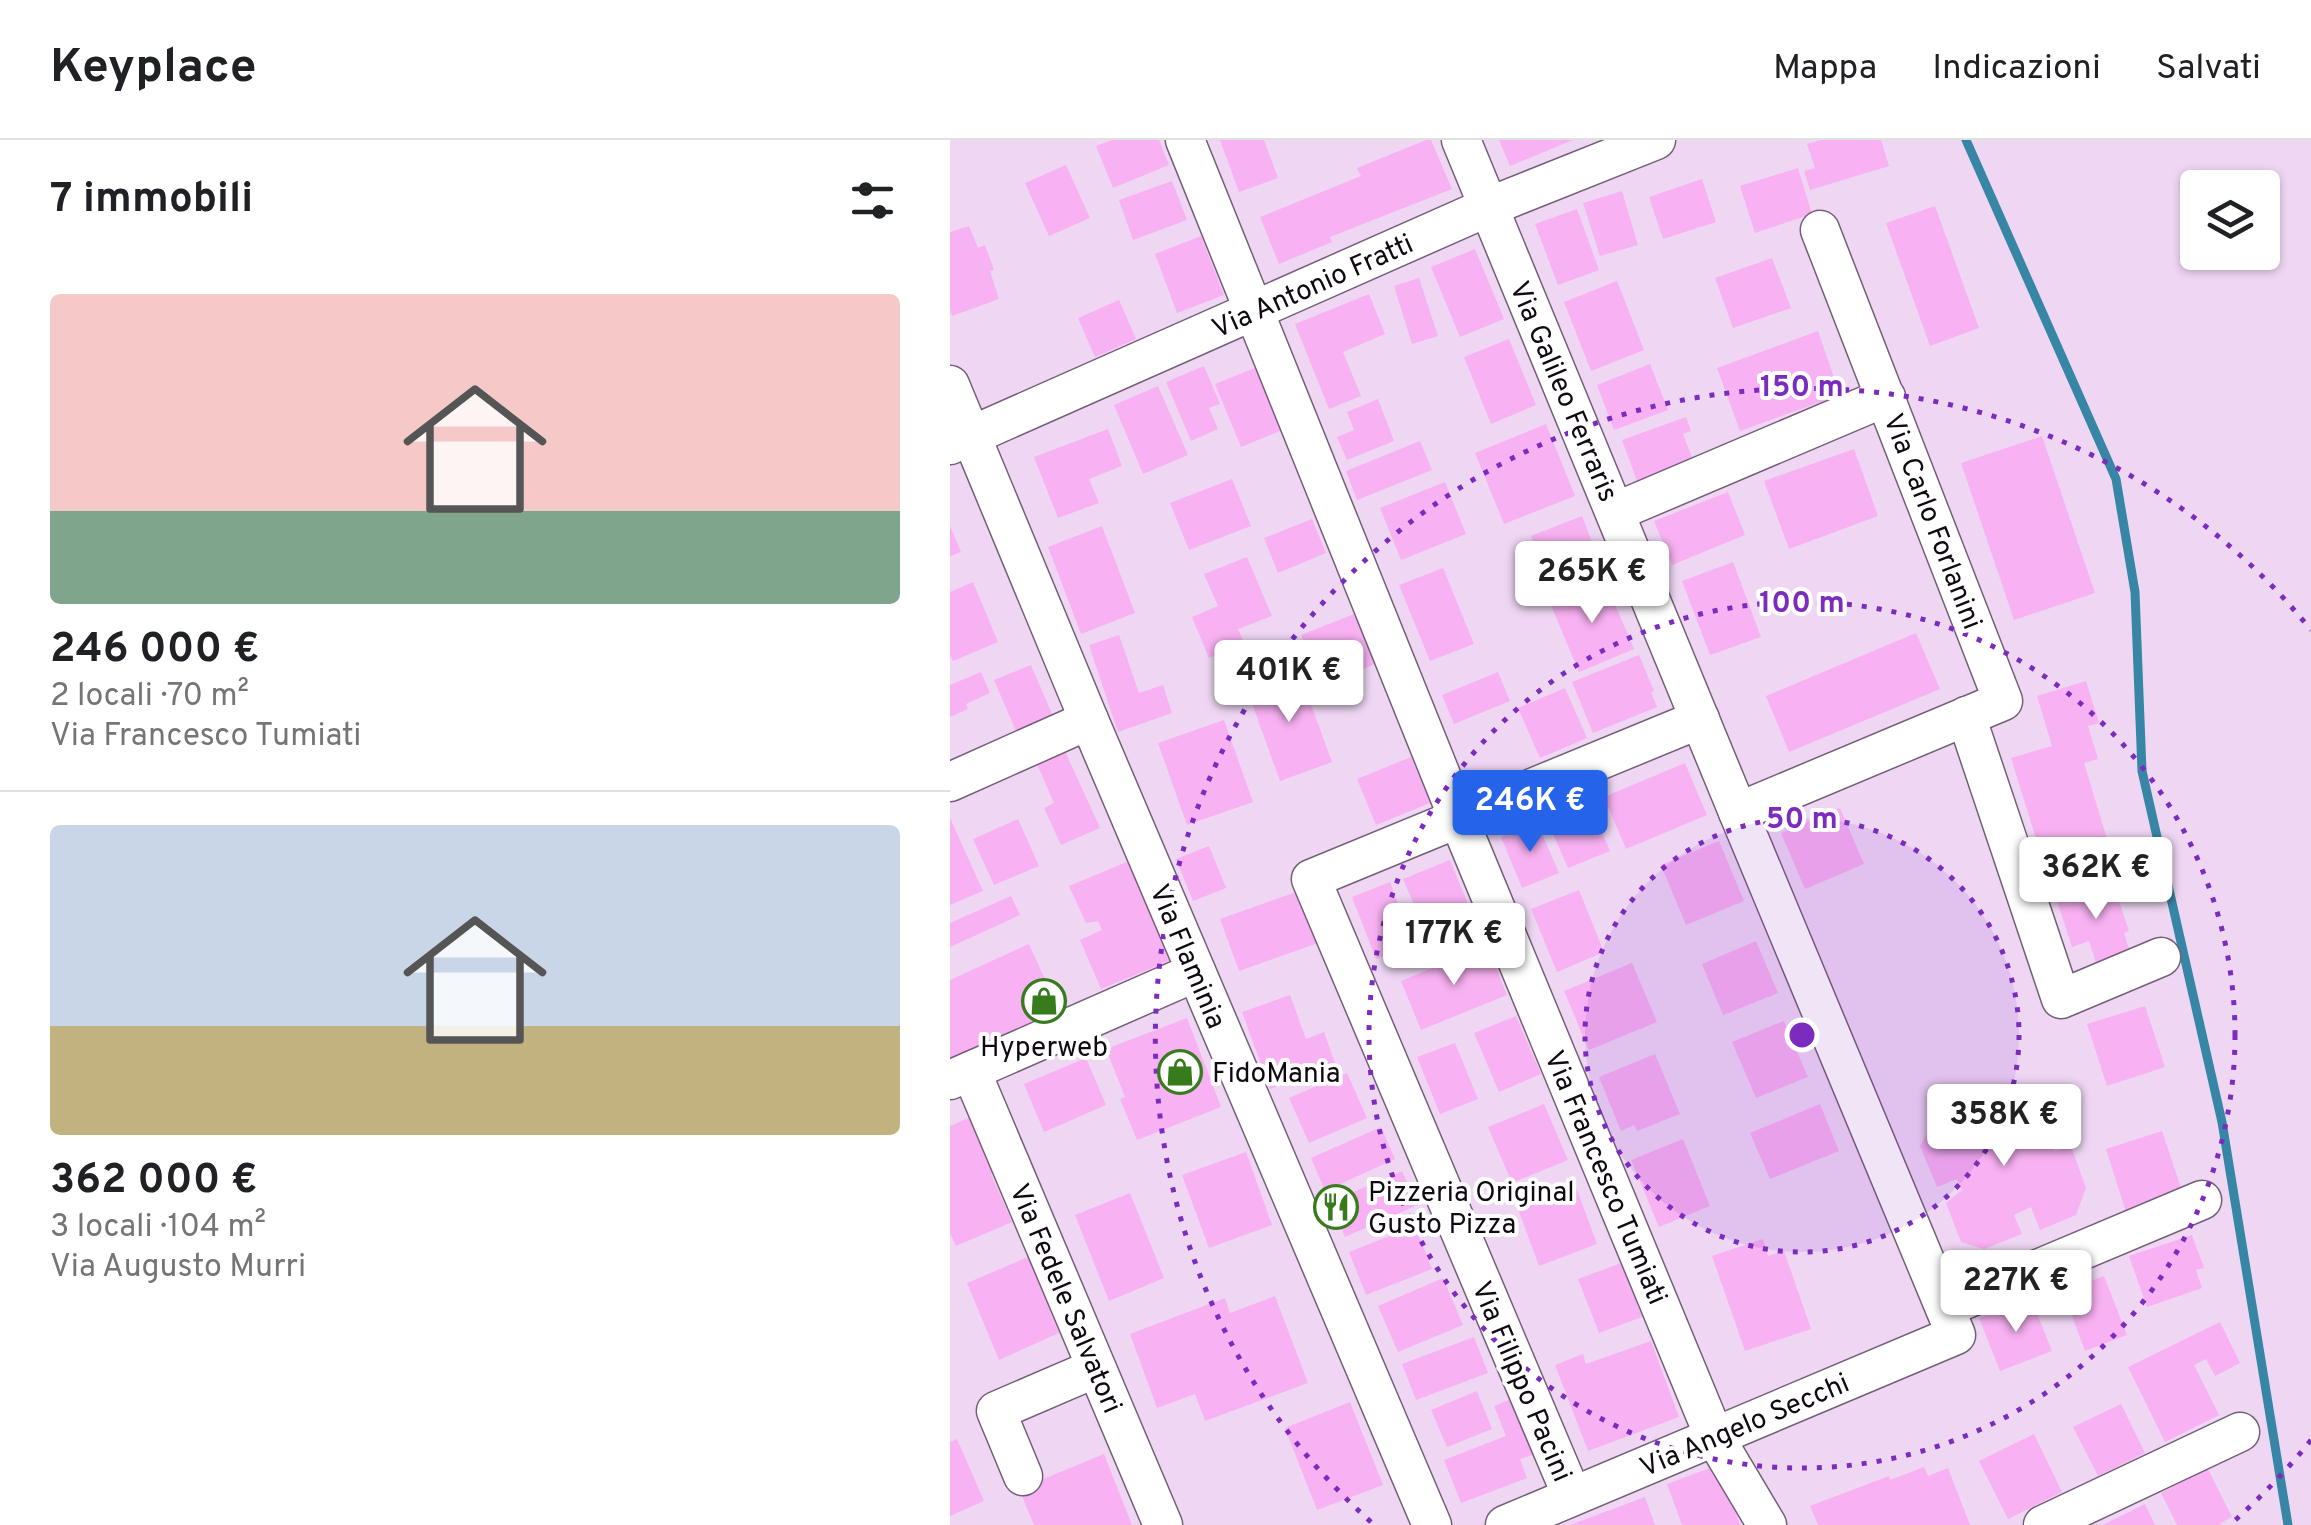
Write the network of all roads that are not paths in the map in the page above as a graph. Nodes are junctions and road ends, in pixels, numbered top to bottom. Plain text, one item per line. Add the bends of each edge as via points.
1 (1185, 140) edge
2 (1462, 140) edge
3 (1656, 140) edge
4 (1488, 206) junction
5 (1820, 230) dead end
6 (1253, 311) junction
7 (950, 385) edge
8 (1886, 397) junction
9 (961, 441) edge
10 (1615, 512) junction
11 (1966, 716) junction
12 (1700, 719) junction
13 (1089, 720) junction
14 (950, 782) edge
15 (1738, 812) junction
16 (1459, 820) junction
17 (2161, 957) dead end
18 (1196, 972) junction
19 (960, 1076) edge
20 (2202, 1200) dead end
21 (1945, 1308) junction
22 (1096, 1368) junction
23 (2240, 1432) dead end
24 (1714, 1436) junction
25 (1023, 1476) dead end
26 (1572, 1496) junction
27 (1163, 1525) edge
28 (1432, 1525) edge
29 (1505, 1525) edge
30 (1768, 1525) edge
31 (2043, 1525) edge

1 - 6 street, Via Francesco Tumiati
2 - 4 street, Via Galileo Ferraris
3 - 4 street, Via Antonio Fratti
4 - 6 street, Via Antonio Fratti
4 - 10 street, Via Galileo Ferraris
5 - 8 street, Via Carlo Forlanini
6 - 9 street, Via Antonio Fratti
6 - 16 street, Via Francesco Tumiati
7 - 9 street, Via Flaminia
8 - 10 street
8 - 11 street, Via Carlo Forlanini via 2003,701
9 - 13 street, Via Flaminia
10 - 12 street, Via Galileo Ferraris
11 - 15 street
11 - 17 street via 2061,999
12 - 15 street, Via Galileo Ferraris
12 - 16 street
13 - 14 street
13 - 18 street, Via Flaminia
15 - 21 street, Via Galileo Ferraris
16 - 24 street, Via Francesco Tumiati
16 - 26 street, Via Filippo Pacini via 1312,880
18 - 19 street
18 - 28 street, Via Flaminia
19 - 22 street, Via Fedele Salvatori
20 - 21 street
21 - 24 street, Via Angelo Secchi via 1956,1335
22 - 25 street via 996,1411
22 - 27 street, Via Fedele Salvatori
23 - 31 street
24 - 26 street, Via Angelo Secchi
24 - 30 street, Via Francesco Tumiati
26 - 29 street, Via Angelo Secchi

